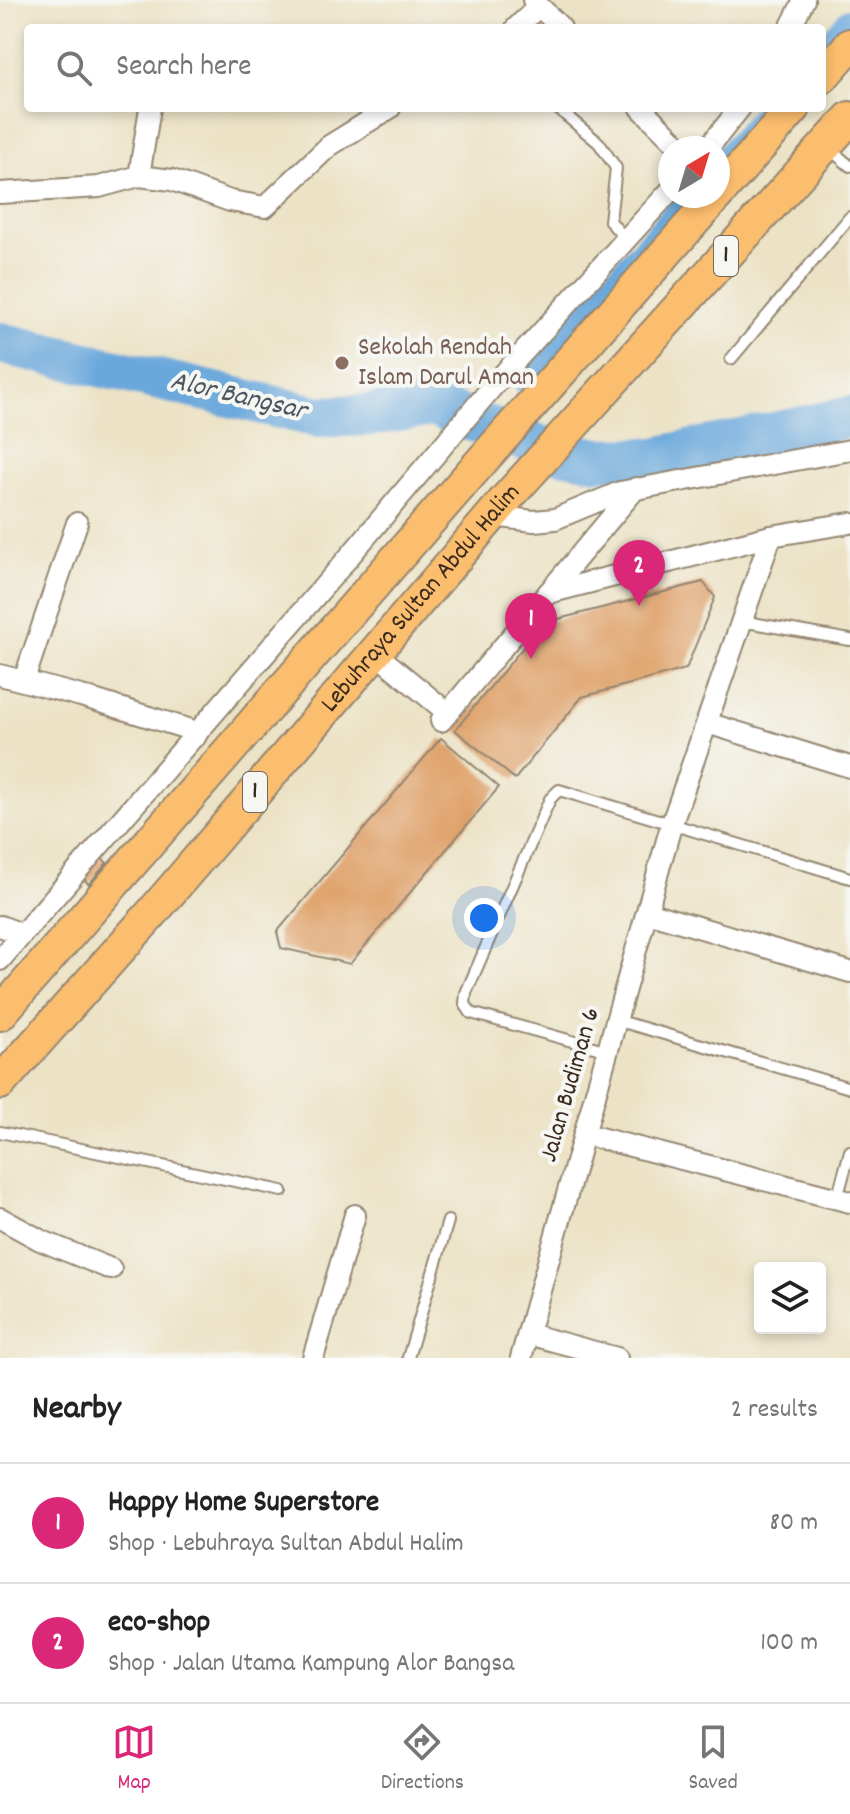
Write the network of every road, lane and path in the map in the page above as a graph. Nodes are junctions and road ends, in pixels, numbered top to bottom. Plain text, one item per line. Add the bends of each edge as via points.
1 (804, 0) edge
2 (536, 4) edge
3 (519, 24) edge
4 (557, 24) edge
5 (792, 24) edge
6 (850, 45) edge
7 (826, 72) edge
8 (149, 112) edge
9 (384, 112) edge
10 (562, 112) edge
11 (645, 112) edge
12 (737, 112) edge
13 (790, 112) edge
14 (850, 118) edge
15 (669, 136) edge
16 (718, 136) edge
17 (838, 157) edge
18 (139, 176) junction
19 (730, 180) edge
20 (0, 193) edge
21 (658, 204) edge
22 (706, 208) edge
23 (850, 217) edge
24 (626, 240) junction
25 (731, 359) dead end
26 (850, 450) edge
27 (636, 488) junction
28 (500, 507) junction
29 (77, 523) dead end
30 (850, 523) edge
31 (771, 536) junction
32 (548, 593) junction
33 (741, 621) junction
34 (850, 640) edge
35 (375, 653) junction
36 (0, 675) edge
37 (24, 680) junction
38 (707, 723) junction
39 (196, 736) junction
40 (850, 767) edge
41 (671, 826) junction
42 (850, 878) edge
43 (647, 912) junction
44 (0, 926) edge
45 (22, 934) junction
46 (0, 960) edge
47 (850, 972) edge
48 (0, 1014) edge
49 (616, 1020) junction
50 (608, 1051) junction
51 (0, 1083) edge
52 (850, 1088) edge
53 (0, 1132) edge
54 (584, 1134) junction
55 (850, 1151) edge
56 (282, 1191) dead end
57 (844, 1201) edge
58 (355, 1215) dead end
59 (0, 1218) edge
60 (448, 1221) dead end
61 (111, 1269) dead end
62 (528, 1334) junction
63 (313, 1358) edge
64 (408, 1358) edge
65 (521, 1358) edge
66 (617, 1358) edge

1 - 5 street
2 - 3 street
2 - 4 street
6 - 7 main road
8 - 18 street
9 - 18 street via 329,146 265,207
10 - 24 lane via 599,143 616,168 610,221
11 - 15 street
12 - 16 street
13 - 19 main road, Lebuhraya Sultan Abdul Halim / 1
14 - 17 main road, Lebuhraya Sultan Abdul Halim / 1
17 - 28 main road, Lebuhraya Sultan Abdul Halim / 1 via 602,392
18 - 20 street via 99,187
21 - 24 street
22 - 48 main road, Lebuhraya Sultan Abdul Halim / 1
23 - 25 lane
24 - 39 street via 499,379
26 - 27 street
27 - 28 street via 555,519 534,521
27 - 32 street
28 - 35 main road, Lebuhraya Sultan Abdul Halim / 1
29 - 37 street
30 - 31 street
31 - 32 street
31 - 33 street, Jalan Budiman 6
32 - 35 street via 444,717
33 - 34 lane
33 - 38 street, Jalan Budiman 6
35 - 51 main road, Lebuhraya Sultan Abdul Halim / 1
36 - 37 street
37 - 39 street via 188,729
38 - 40 street
38 - 41 street, Jalan Budiman 6
39 - 45 street
41 - 42 lane
41 - 43 street, Jalan Budiman 6
41 - 50 lane via 559,790 550,799 466,993 471,1013
43 - 47 street
43 - 49 street, Jalan Budiman 6
44 - 45 street
45 - 46 street
49 - 50 street, Jalan Budiman 6
49 - 52 lane
50 - 54 street, Jalan Budiman 6
53 - 56 lane
54 - 57 street
54 - 62 street, Jalan Budiman 6
55 - 57 lane
58 - 63 street
59 - 61 street
60 - 64 lane
62 - 65 street, Jalan Budiman 6
62 - 66 street

